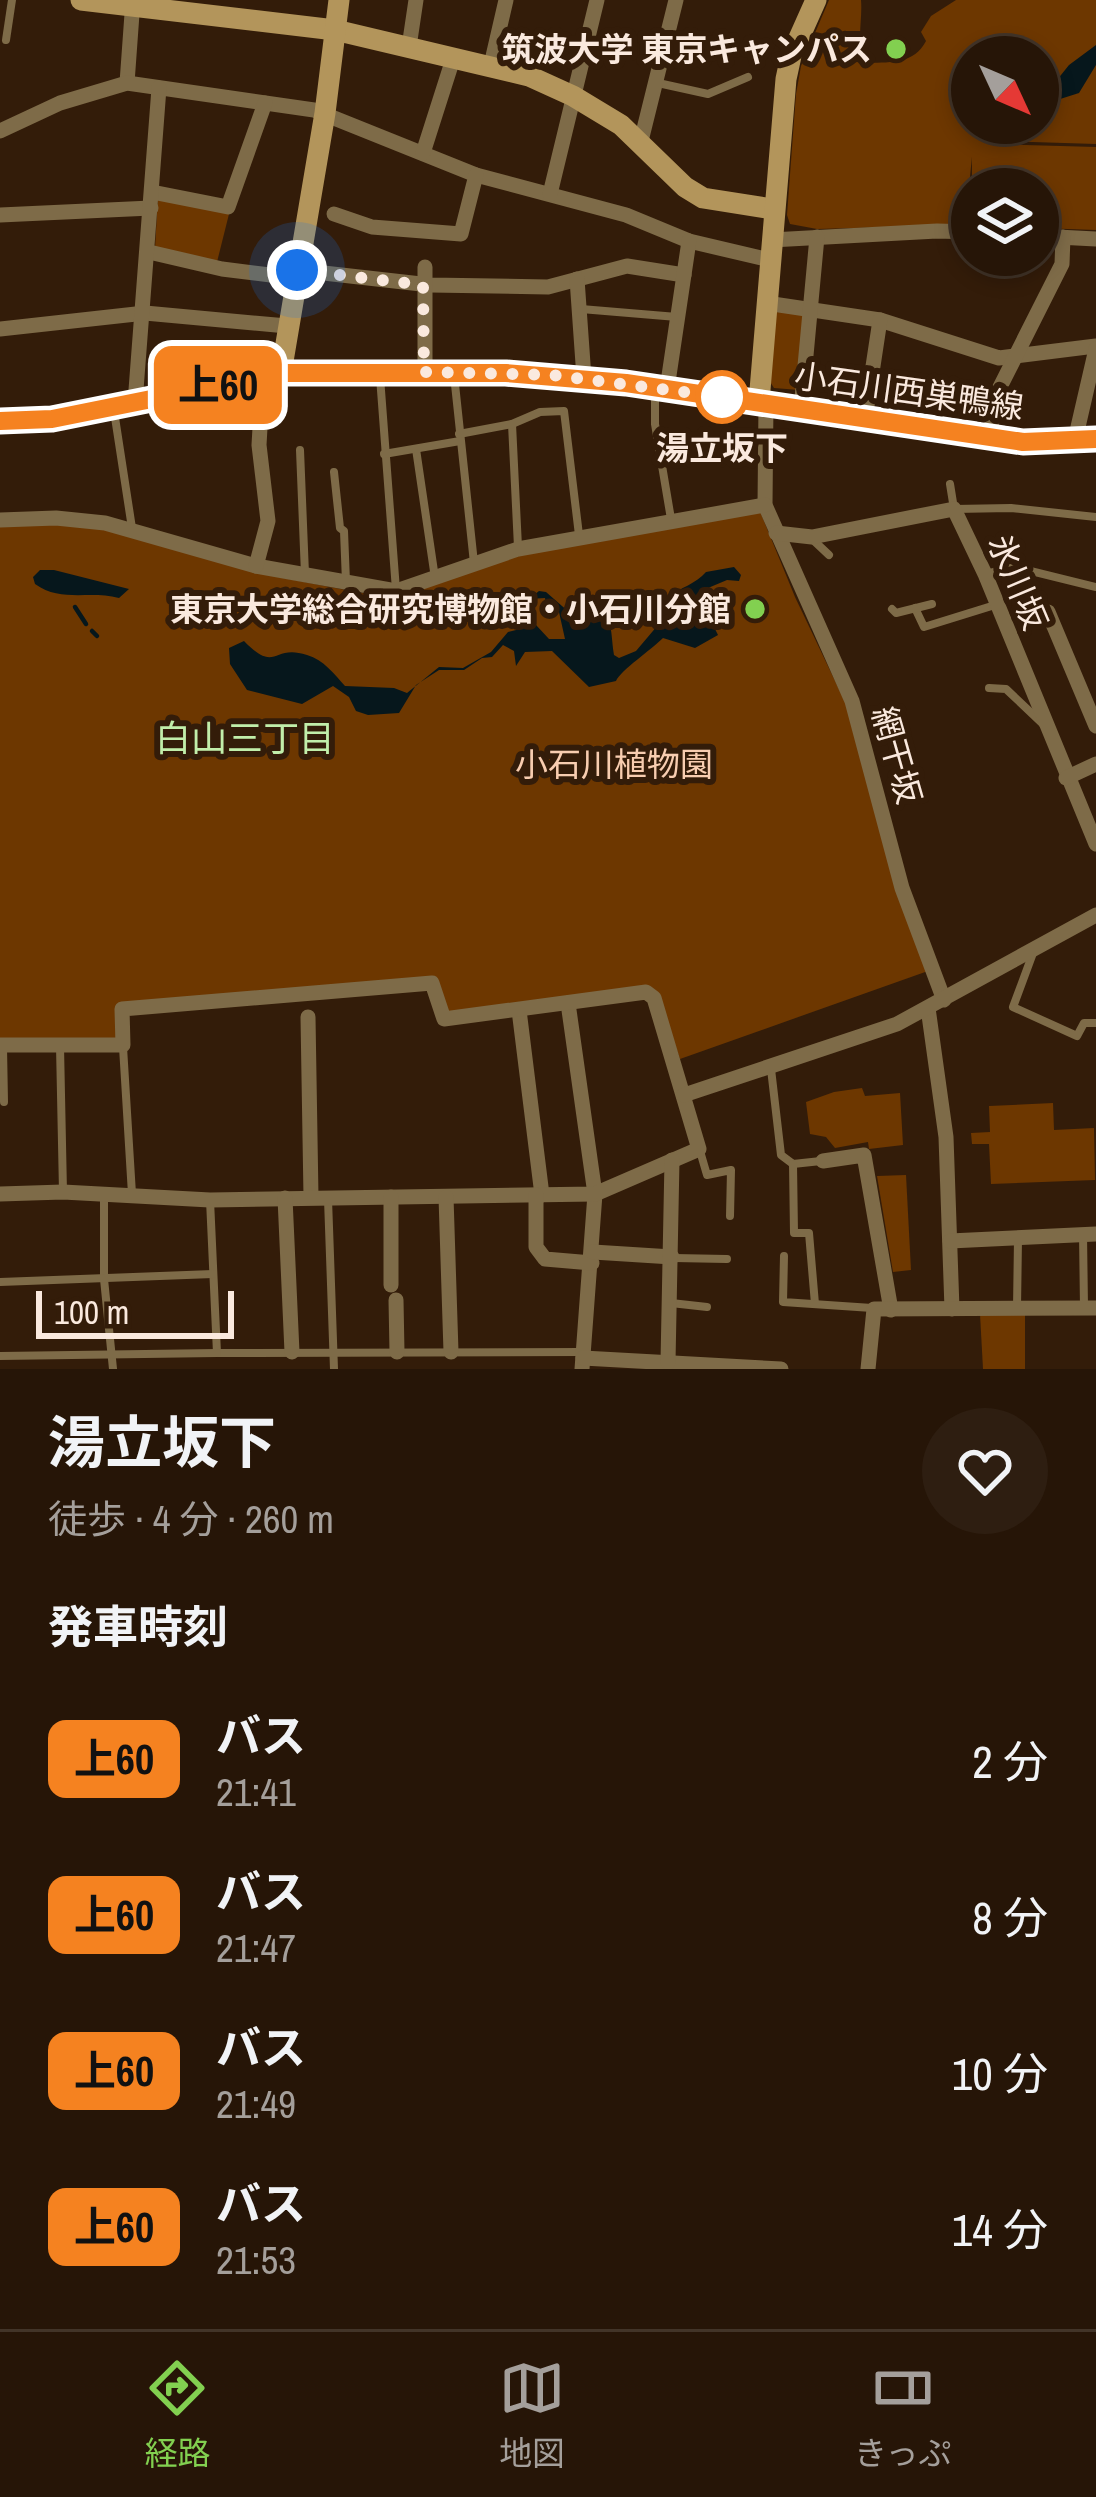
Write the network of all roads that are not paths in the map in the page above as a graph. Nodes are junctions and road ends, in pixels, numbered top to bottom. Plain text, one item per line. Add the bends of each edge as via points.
1 (12, 0) edge
2 (81, 0) edge
3 (340, 0) edge
4 (416, 0) edge
5 (506, 0) edge
6 (597, 0) edge
7 (676, 0) edge
8 (816, 0) edge
9 (133, 3) edge
10 (231, 9) edge
11 (335, 30) junction
12 (6, 40) dead end
13 (409, 47) junction
14 (453, 59) junction
15 (490, 65) junction
16 (748, 77) dead end
17 (127, 83) junction
18 (656, 83) junction
19 (159, 88) junction
20 (573, 96) junction
21 (265, 103) junction
22 (325, 113) junction
23 (0, 131) edge
24 (641, 141) junction
25 (423, 153) junction
26 (476, 175) junction
27 (550, 194) junction
28 (152, 200) junction
29 (773, 208) junction
30 (0, 214) edge
31 (334, 214) dead end
32 (951, 233) edge
33 (817, 237) junction
34 (1059, 237) edge
35 (1064, 237) junction
36 (1096, 239) edge
37 (689, 242) junction
38 (771, 250) junction
39 (149, 252) junction
40 (296, 274) junction
41 (684, 275) junction
42 (424, 276) junction
43 (577, 279) junction
44 (766, 303) junction
45 (580, 308) junction
46 (809, 309) junction
47 (145, 313) junction
48 (677, 317) junction
49 (880, 320) junction
50 (287, 326) junction
51 (0, 329) edge
52 (1096, 348) edge
53 (1013, 358) junction
54 (380, 372) junction
55 (424, 372) junction
56 (454, 372) junction
57 (272, 374) junction
58 (584, 378) junction
59 (661, 388) junction
60 (762, 403) junction
61 (124, 405) junction
62 (801, 409) junction
63 (866, 419) junction
64 (0, 422) edge
65 (512, 424) junction
66 (459, 437) junction
67 (989, 438) junction
68 (1086, 439) edge
69 (416, 449) junction
70 (300, 450) dead end
71 (384, 454) junction
72 (334, 472) dead end
73 (950, 484) dead end
74 (765, 505) junction
75 (954, 509) junction
76 (1096, 517) edge
77 (0, 520) edge
78 (671, 521) junction
79 (132, 528) junction
80 (776, 533) junction
81 (579, 537) junction
82 (812, 537) junction
83 (518, 549) junction
84 (829, 555) dead end
85 (474, 565) junction
86 (256, 566) junction
87 (985, 574) junction
88 (305, 576) junction
89 (435, 579) junction
90 (346, 583) junction
91 (1096, 586) edge
92 (396, 591) junction
93 (932, 604) dead end
94 (996, 604) junction
95 (916, 608) junction
96 (892, 609) dead end
97 (1048, 612) dead end
98 (988, 688) dead end
99 (1044, 725) junction
100 (1096, 726) edge
101 (1096, 764) edge
102 (1066, 778) junction
103 (1096, 844) edge
104 (1096, 915) edge
105 (1033, 951) junction
106 (308, 996) junction
107 (568, 1004) junction
108 (936, 1004) junction
109 (519, 1010) junction
110 (308, 1017) joint
111 (1096, 1023) edge
112 (2, 1045) edge
113 (60, 1045) junction
114 (123, 1046) junction
115 (770, 1068) junction
116 (684, 1095) junction
117 (4, 1102) dead end
118 (699, 1149) junction
119 (672, 1160) junction
120 (823, 1161) joint
121 (793, 1164) junction
122 (63, 1192) junction
123 (0, 1194) edge
124 (104, 1194) junction
125 (595, 1194) junction
126 (539, 1195) junction
127 (319, 1197) junction
128 (391, 1197) junction
129 (446, 1197) junction
130 (133, 1198) junction
131 (286, 1198) junction
132 (210, 1200) junction
133 (730, 1216) dead end
134 (1090, 1234) edge
135 (1018, 1237) junction
136 (950, 1241) junction
137 (784, 1256) dead end
138 (592, 1257) junction
139 (672, 1257) junction
140 (727, 1259) dead end
141 (213, 1274) junction
142 (104, 1279) junction
143 (0, 1282) edge
144 (671, 1304) junction
145 (815, 1304) junction
146 (707, 1307) dead end
147 (1090, 1308) edge
148 (952, 1309) junction
149 (1017, 1309) junction
150 (882, 1310) junction
151 (292, 1352) junction
152 (334, 1352) junction
153 (398, 1352) junction
154 (451, 1352) junction
155 (112, 1353) junction
156 (217, 1353) junction
157 (0, 1356) edge
158 (583, 1360) edge
159 (668, 1362) junction
160 (613, 1364) edge
161 (761, 1368) edge
162 (113, 1369) edge
163 (334, 1369) edge
164 (781, 1369) edge
165 (868, 1369) edge

1 - 12 lane
2 - 9 street
3 - 11 street
4 - 13 street
5 - 15 street
6 - 20 street
7 - 18 street
8 - 29 street via 786,79
9 - 10 street
9 - 17 street
10 - 11 street
11 - 13 street
11 - 22 street
13 - 14 street
14 - 15 street
14 - 25 street
15 - 20 street
16 - 18 lane via 708,94
17 - 19 street
17 - 23 street
18 - 24 street
19 - 21 street
19 - 28 street
20 - 24 street
20 - 27 street
21 - 22 street
21 - 28 street via 228,207
22 - 25 street
22 - 40 street
24 - 29 street via 703,198
25 - 26 street
26 - 27 street
26 - 31 street via 461,234
27 - 37 street
28 - 30 street
28 - 39 street
29 - 38 street
32 - 33 street
33 - 38 street
33 - 46 street
34 - 35 street
35 - 36 street
35 - 53 street via 1062,264
37 - 38 street via 721,254
37 - 41 street
38 - 44 street
39 - 40 street via 222,269
39 - 47 street
40 - 42 street
40 - 50 street
41 - 43 street via 627,266
41 - 48 street
42 - 43 street via 548,287
42 - 55 street
43 - 45 street
44 - 46 street
44 - 60 street
45 - 48 lane
45 - 58 street
46 - 49 street
46 - 62 street
47 - 50 street
47 - 51 street
47 - 61 street
48 - 59 street
49 - 53 street
49 - 63 street
50 - 57 street
52 - 53 street
52 - 68 street
53 - 67 street
54 - 55 street, 小石川西巣鴨線
54 - 57 street, 小石川西巣鴨線
54 - 71 lane
55 - 56 street, 小石川西巣鴨線
56 - 58 street, 小石川西巣鴨線
56 - 66 lane
57 - 61 street, 小石川西巣鴨線
57 - 86 street via 259,445 268,521
58 - 59 street, 小石川西巣鴨線
59 - 60 street, 小石川西巣鴨線
59 - 78 lane via 655,424
60 - 62 street, 小石川西巣鴨線
60 - 74 street
61 - 64 street, 小石川西巣鴨線
61 - 79 lane
62 - 63 street, 小石川西巣鴨線
63 - 67 street, 小石川西巣鴨線
65 - 66 lane
65 - 81 lane via 564,411
65 - 83 lane
66 - 69 lane
66 - 85 lane
67 - 68 street, 小石川西巣鴨線
69 - 71 lane
69 - 89 lane
70 - 88 lane
71 - 92 lane
72 - 90 lane
73 - 75 lane
74 - 78 street
74 - 80 street, 網干坂
75 - 76 lane
75 - 82 street
75 - 87 street, 氷川坂
77 - 79 street
78 - 81 street
79 - 86 street
80 - 82 street
80 - 108 street, 網干坂 via 852,701
81 - 83 street
82 - 84 lane
83 - 85 street
85 - 89 street
86 - 88 street
87 - 91 lane via 1014,567
87 - 94 street, 氷川坂
88 - 90 street
89 - 92 street
90 - 92 street
93 - 95 lane
94 - 95 lane via 924,627
94 - 99 street, 氷川坂
95 - 96 lane
97 - 100 street
98 - 99 lane via 1006,689
99 - 102 street, 氷川坂
101 - 102 street
102 - 103 street, 氷川坂
104 - 105 street
105 - 108 street
105 - 111 lane via 1013,1007 1077,1036 1084,1023
106 - 109 street via 432,983 443,1019
106 - 110 lane
106 - 114 street via 122,1009
107 - 109 street
107 - 116 street via 646,992 654,998
107 - 125 street
108 - 115 street
108 - 136 street, 網干坂
109 - 126 street
110 - 127 street
112 - 113 street
112 - 117 lane
113 - 114 street
113 - 122 lane
114 - 130 lane
115 - 116 street
115 - 121 lane via 782,1155
116 - 118 street
118 - 119 street
118 - 133 lane via 707,1174 731,1170
119 - 125 street
119 - 139 street
120 - 121 lane
120 - 150 street via 864,1154
121 - 145 lane via 794,1233 809,1233
122 - 123 street
122 - 124 street
124 - 130 street
124 - 142 lane
125 - 126 street
125 - 138 street
126 - 129 street
126 - 138 street via 536,1247 545,1259
127 - 128 street
127 - 131 street
127 - 152 lane
128 - 129 street
128 - 153 street
129 - 154 street
130 - 132 street
131 - 132 street
131 - 151 street
132 - 141 lane
134 - 135 street
134 - 147 lane
135 - 136 street
135 - 149 lane
136 - 148 street, 網干坂
137 - 145 lane via 783,1302
138 - 139 street
138 - 158 street
139 - 140 lane
139 - 144 street
141 - 142 lane
141 - 156 lane
142 - 143 lane
142 - 155 lane
144 - 146 lane
144 - 159 street
145 - 150 lane
147 - 149 street
148 - 149 street
148 - 150 street
150 - 165 street
151 - 152 lane
151 - 156 lane
152 - 153 lane
152 - 163 lane
153 - 154 lane
154 - 158 lane
155 - 156 lane
155 - 157 lane
155 - 162 lane
158 - 160 street
159 - 160 street
159 - 161 street
161 - 164 street

